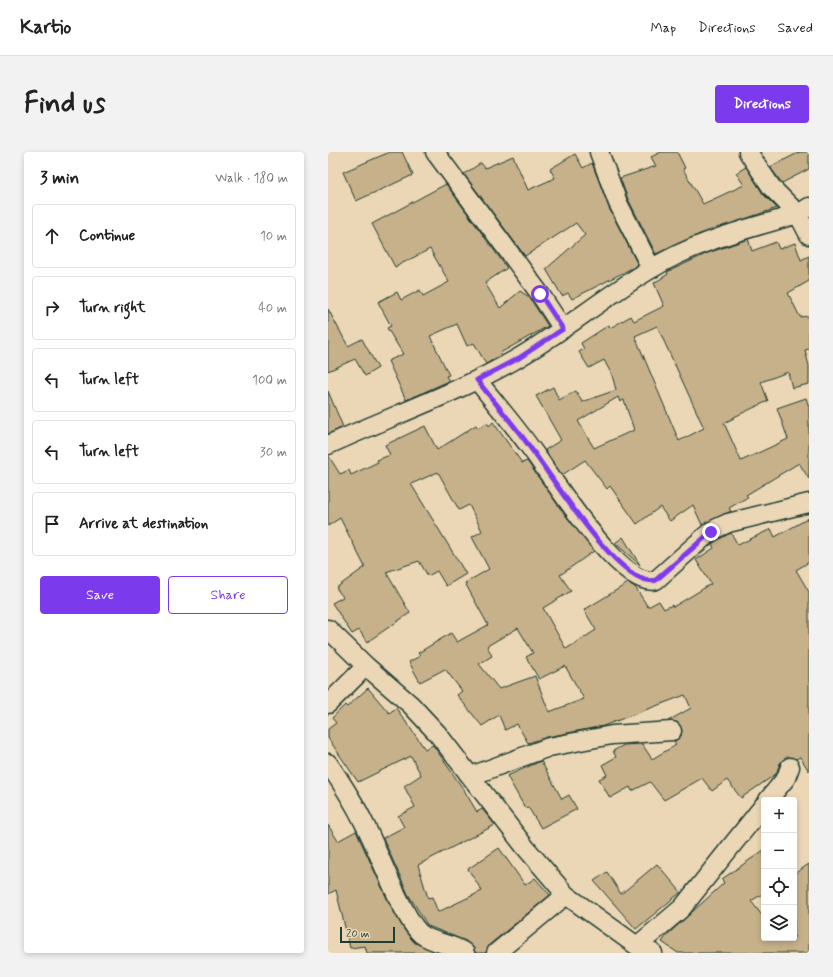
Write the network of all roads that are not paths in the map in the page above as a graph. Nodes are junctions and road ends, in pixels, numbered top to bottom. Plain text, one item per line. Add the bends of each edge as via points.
1 (434, 152) edge
2 (599, 152) edge
3 (748, 152) edge
4 (804, 211) edge
5 (809, 234) edge
6 (651, 268) junction
7 (563, 329) junction
8 (477, 380) junction
9 (328, 445) edge
10 (809, 503) edge
11 (328, 629) edge
12 (366, 666) junction
13 (328, 704) edge
14 (672, 731) dead end
15 (328, 763) edge
16 (790, 767) dead end
17 (471, 776) junction
18 (770, 797) edge
19 (761, 809) edge
20 (566, 895) junction
21 (636, 946) junction
22 (465, 953) edge
23 (496, 953) edge
24 (653, 953) edge

1 - 7 street via 540,294
2 - 6 street via 618,203
3 - 4 street via 772,188
4 - 5 street
4 - 6 street via 716,238
6 - 7 street
7 - 8 street via 519,358
8 - 9 street
8 - 10 street via 596,539 616,560 637,577 647,581 656,580 711,532 728,523
11 - 12 street
12 - 13 street
12 - 17 street via 437,733
14 - 17 street via 612,735 549,747
15 - 22 street via 364,822 414,925 420,933 431,940 446,943
16 - 18 street via 786,778
17 - 20 street via 525,847
19 - 21 street via 682,908
20 - 21 street
20 - 23 street
21 - 24 street

